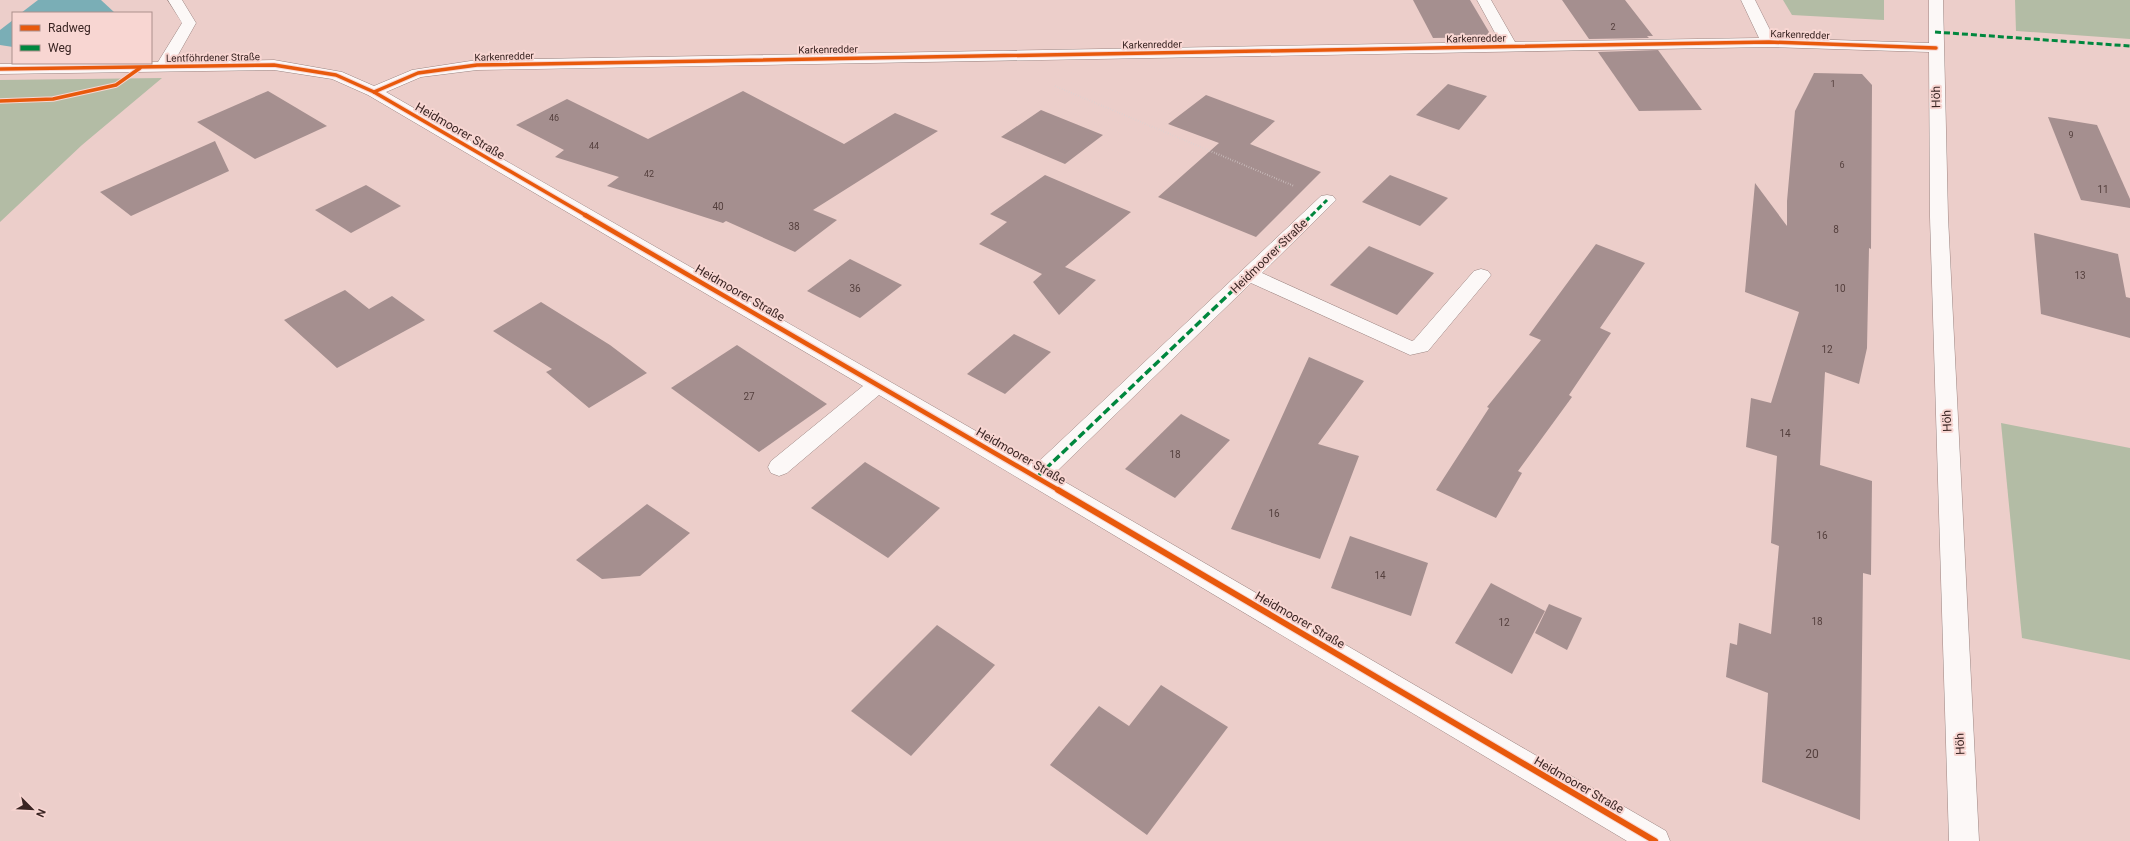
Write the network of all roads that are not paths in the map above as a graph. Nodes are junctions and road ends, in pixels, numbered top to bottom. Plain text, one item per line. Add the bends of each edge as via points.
1 (175, 0) edge
2 (1484, 0) edge
3 (1748, 0) edge
4 (1936, 0) edge
5 (1769, 42) junction
6 (1510, 47) junction
7 (1936, 48) junction
8 (163, 67) junction
9 (0, 69) edge
10 (374, 92) junction
11 (1328, 200) road end
12 (1249, 275) junction
13 (1482, 275) dead end
14 (878, 385) junction
15 (779, 467) dead end
16 (1037, 477) junction
17 (1655, 841) edge
18 (1964, 841) edge

1 - 8 street via 189,23
2 - 6 street
3 - 5 street
4 - 7 street, Höh
5 - 6 street, Karkenredder
5 - 7 street, Karkenredder
6 - 10 street, Karkenredder via 476,65 418,73
7 - 18 street, Höh via 1939,217
8 - 9 street, Lentföhrdener Straße
8 - 10 street, Lentföhrdener Straße via 274,65 336,75
10 - 14 street, Heidmoorer Straße
11 - 12 street, Heidmoorer Straße
12 - 13 street via 1410,348 1421,346
12 - 16 street, Heidmoorer Straße
14 - 15 street
14 - 16 street, Heidmoorer Straße
16 - 17 street, Heidmoorer Straße

